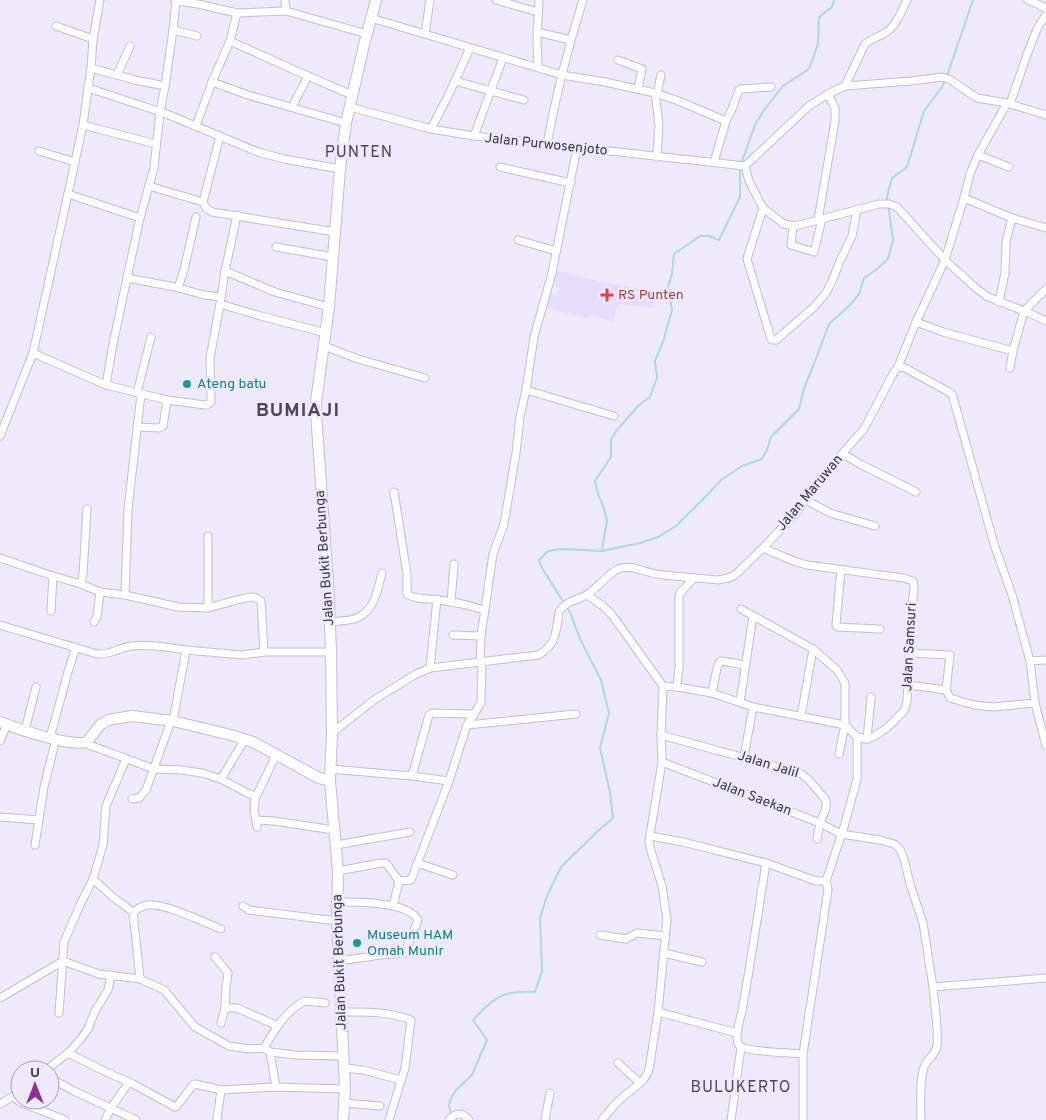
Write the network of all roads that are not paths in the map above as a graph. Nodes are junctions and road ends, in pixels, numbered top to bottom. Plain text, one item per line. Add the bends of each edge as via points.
1 (100, 0) edge
2 (285, 0) edge
3 (376, 0) edge
4 (430, 0) edge
5 (496, 0) edge
6 (539, 0) edge
7 (583, 0) edge
8 (907, 0) edge
9 (1028, 0) edge
10 (175, 1) edge
11 (198, 2) edge
12 (1046, 8) edge
13 (286, 11) junction
14 (538, 12) junction
15 (237, 13) junction
16 (1046, 15) edge
17 (371, 18) junction
18 (56, 26) dead end
19 (173, 30) junction
20 (537, 32) junction
21 (367, 34) junction
22 (425, 34) junction
23 (197, 36) dead end
24 (93, 39) junction
25 (571, 40) junction
26 (230, 41) junction
27 (130, 46) dead end
28 (470, 48) junction
29 (502, 58) junction
30 (618, 60) dead end
31 (538, 67) junction
32 (91, 68) junction
33 (117, 75) junction
34 (562, 75) junction
35 (661, 75) dead end
36 (308, 76) junction
37 (455, 81) junction
38 (212, 82) junction
39 (165, 86) junction
40 (846, 86) junction
41 (771, 87) dead end
42 (88, 88) junction
43 (638, 89) junction
44 (490, 91) junction
45 (656, 93) junction
46 (828, 94) junction
47 (352, 95) junction
48 (524, 100) dead end
49 (1009, 104) junction
50 (292, 107) junction
51 (350, 107) junction
52 (160, 112) junction
53 (1046, 115) edge
54 (726, 121) junction
55 (346, 123) junction
56 (83, 125) junction
57 (196, 126) junction
58 (431, 129) junction
59 (220, 136) junction
60 (474, 136) junction
61 (156, 144) junction
62 (547, 144) junction
63 (577, 148) junction
64 (39, 151) dead end
65 (978, 155) junction
66 (657, 157) junction
67 (75, 162) junction
68 (714, 162) junction
69 (741, 166) junction
70 (1009, 166) dead end
71 (500, 167) dead end
72 (340, 169) junction
73 (570, 183) junction
74 (149, 186) junction
75 (68, 194) junction
76 (964, 198) junction
77 (203, 202) junction
78 (763, 208) junction
79 (857, 209) junction
80 (238, 216) junction
81 (196, 217) dead end
82 (140, 218) junction
83 (1012, 218) junction
84 (820, 219) junction
85 (793, 226) junction
86 (1046, 228) edge
87 (336, 232) junction
88 (518, 240) dead end
89 (276, 247) dead end
90 (556, 251) junction
91 (333, 257) junction
92 (945, 260) junction
93 (224, 272) junction
94 (127, 278) junction
95 (178, 288) junction
96 (1046, 288) edge
97 (221, 301) junction
98 (999, 302) junction
99 (329, 307) junction
100 (1024, 311) junction
101 (1046, 321) edge
102 (916, 322) junction
103 (326, 333) junction
104 (151, 337) dead end
105 (324, 346) junction
106 (1013, 351) junction
107 (33, 353) junction
108 (898, 367) junction
109 (1010, 368) dead end
110 (425, 378) dead end
111 (106, 385) junction
112 (526, 390) junction
113 (139, 393) junction
114 (167, 400) junction
115 (614, 416) dead end
116 (137, 427) junction
117 (0, 436) edge
118 (843, 454) junction
119 (394, 492) dead end
120 (916, 492) dead end
121 (806, 500) junction
122 (87, 508) dead end
123 (874, 526) dead end
124 (208, 536) dead end
125 (763, 548) junction
126 (0, 558) edge
127 (454, 564) dead end
128 (841, 570) junction
129 (382, 573) dead end
130 (53, 576) junction
131 (694, 578) junction
132 (81, 584) junction
133 (100, 592) junction
134 (125, 595) junction
135 (587, 596) junction
136 (437, 600) junction
137 (451, 602) junction
138 (208, 608) junction
139 (741, 609) dead end
140 (51, 610) dead end
141 (484, 610) junction
142 (754, 616) junction
143 (94, 622) dead end
144 (330, 622) junction
145 (0, 625) edge
146 (880, 629) dead end
147 (453, 634) dead end
148 (481, 636) junction
149 (76, 647) junction
150 (813, 649) junction
151 (186, 650) junction
152 (264, 652) junction
153 (331, 652) junction
154 (909, 653) junction
155 (1046, 660) edge
156 (1030, 661) junction
157 (481, 662) junction
158 (745, 665) junction
159 (430, 668) junction
160 (909, 685) junction
161 (663, 686) junction
162 (36, 687) dead end
163 (677, 687) junction
164 (946, 690) junction
165 (712, 693) junction
166 (871, 697) dead end
167 (740, 702) junction
168 (1035, 703) junction
169 (753, 707) junction
170 (474, 714) junction
171 (576, 714) dead end
172 (801, 716) junction
173 (172, 721) junction
174 (3, 723) edge
175 (467, 725) junction
176 (845, 725) junction
177 (25, 730) junction
178 (332, 733) junction
179 (661, 735) junction
180 (857, 737) junction
181 (53, 738) junction
182 (867, 739) junction
183 (245, 740) junction
184 (0, 741) edge
185 (84, 743) junction
186 (1046, 746) edge
187 (840, 754) dead end
188 (276, 755) junction
189 (744, 757) junction
190 (126, 759) junction
191 (662, 762) junction
192 (154, 769) junction
193 (330, 769) junction
194 (412, 776) junction
195 (221, 779) junction
196 (449, 780) junction
197 (330, 781) junction
198 (256, 796) junction
199 (132, 799) dead end
200 (0, 817) edge
201 (38, 820) junction
202 (820, 823) junction
203 (334, 830) junction
204 (410, 832) dead end
205 (841, 834) junction
206 (650, 836) junction
207 (817, 839) dead end
208 (35, 845) dead end
209 (336, 845) junction
210 (417, 863) junction
211 (766, 863) junction
212 (338, 871) junction
213 (453, 876) dead end
214 (93, 879) junction
215 (399, 880) junction
216 (826, 881) junction
217 (337, 902) junction
218 (243, 906) dead end
219 (393, 906) junction
220 (133, 912) junction
221 (337, 921) junction
222 (221, 929) dead end
223 (600, 935) dead end
224 (665, 936) junction
225 (664, 953) junction
226 (214, 957) dead end
227 (63, 961) junction
228 (338, 961) junction
229 (702, 962) dead end
230 (111, 975) junction
231 (1046, 978) edge
232 (140, 979) junction
233 (933, 987) junction
234 (0, 998) edge
235 (325, 1003) dead end
236 (225, 1008) junction
237 (341, 1012) junction
238 (658, 1012) junction
239 (59, 1013) dead end
240 (221, 1023) dead end
241 (278, 1026) junction
242 (737, 1033) junction
243 (741, 1047) junction
244 (267, 1050) junction
245 (68, 1053) junction
246 (803, 1054) junction
247 (344, 1056) junction
248 (59, 1060) edge
249 (618, 1063) dead end
250 (344, 1068) junction
251 (401, 1080) junction
252 (129, 1082) junction
253 (60, 1083) edge
254 (640, 1083) junction
255 (276, 1087) junction
256 (221, 1090) junction
257 (346, 1090) junction
258 (550, 1093) dead end
259 (344, 1103) junction
260 (380, 1106) dead end
261 (111, 1108) junction
262 (40, 1110) edge
263 (450, 1118) edge
264 (66, 1120) edge
265 (104, 1120) edge
266 (136, 1120) edge
267 (217, 1120) edge
268 (343, 1120) edge
269 (389, 1120) edge
270 (469, 1120) edge
271 (545, 1120) edge
272 (602, 1120) edge
273 (730, 1120) edge
274 (802, 1120) edge
275 (921, 1120) edge

1 - 24 street
2 - 13 street
3 - 17 main road, Jalan Bukit Berbunga
4 - 22 street
5 - 14 street
6 - 14 street
7 - 25 street
8 - 40 street via 889,30 865,44
9 - 12 street
10 - 11 street
10 - 19 street
11 - 15 street
13 - 15 street
13 - 21 street
14 - 20 street
15 - 26 street
16 - 49 street, Jalan Maruwan via 1038,27
17 - 21 main road, Jalan Bukit Berbunga
17 - 22 street
18 - 24 street
19 - 23 street
19 - 39 street
20 - 25 street
20 - 31 street
21 - 47 main road, Jalan Bukit Berbunga
22 - 28 street
24 - 32 street
25 - 34 street
26 - 36 street
26 - 38 street
27 - 33 street
28 - 29 street
28 - 37 street
29 - 31 street
29 - 44 street
30 - 43 street via 642,70
31 - 34 street
32 - 33 street
32 - 42 street
33 - 39 street
34 - 43 street
34 - 62 street
35 - 45 street
36 - 47 street
36 - 50 street
37 - 44 street
37 - 58 street
38 - 50 street
38 - 57 street
39 - 52 street
40 - 46 street
40 - 49 street via 942,77 949,78 977,98
41 - 54 street via 740,89
42 - 52 street
42 - 56 street
43 - 45 street
44 - 48 street
44 - 60 street
45 - 54 street
45 - 66 street
46 - 69 street via 809,106
46 - 84 street via 835,108 835,121
47 - 51 main road, Jalan Bukit Berbunga
49 - 53 street
49 - 65 street, Jalan Maruwan
50 - 55 street
51 - 55 main road, Jalan Bukit Berbunga
51 - 58 street, Jalan Purwosenjoto
52 - 57 street
52 - 61 street
54 - 68 street
55 - 72 main road, Jalan Bukit Berbunga
56 - 61 street
56 - 67 street
57 - 59 street
58 - 60 street, Jalan Purwosenjoto
59 - 72 street via 258,152
59 - 77 street
60 - 62 street, Jalan Purwosenjoto
61 - 74 street
62 - 63 street, Jalan Purwosenjoto
63 - 66 street, Jalan Purwosenjoto
63 - 73 street
64 - 67 street
65 - 70 street
65 - 76 street, Jalan Maruwan
66 - 68 street, Jalan Purwosenjoto
67 - 75 street
68 - 69 street, Jalan Purwosenjoto
69 - 78 street
71 - 73 street
72 - 87 main road, Jalan Bukit Berbunga
73 - 90 street
74 - 77 street
74 - 82 street
75 - 82 street
75 - 107 street
76 - 83 street
76 - 92 street, Jalan Maruwan
77 - 80 street via 212,212
78 - 79 street via 747,259 773,340 807,314 826,293 852,236
78 - 85 street via 784,224
79 - 84 street
79 - 92 street via 879,204 897,207
80 - 87 street
80 - 93 street
81 - 95 street
82 - 94 street
83 - 86 street
83 - 98 street
84 - 85 street
84 - 85 street via 814,252 791,245
87 - 91 main road, Jalan Bukit Berbunga
88 - 90 street
89 - 91 street
90 - 112 street via 534,337
91 - 99 main road, Jalan Bukit Berbunga
92 - 98 street via 976,289
92 - 102 street, Jalan Maruwan
93 - 97 street
93 - 99 street via 275,292
94 - 95 street
94 - 111 street
95 - 97 street
96 - 100 street
97 - 103 street via 261,316
97 - 114 street via 210,358 210,404
98 - 100 street
99 - 103 main road, Jalan Bukit Berbunga
100 - 101 street
100 - 106 street
102 - 106 street
102 - 108 street, Jalan Maruwan
103 - 105 main road, Jalan Bukit Berbunga
104 - 113 street
105 - 110 street
105 - 144 main road, Jalan Bukit Berbunga via 316,414
106 - 109 street
107 - 111 street
107 - 117 street
108 - 118 street, Jalan Maruwan via 864,429
108 - 156 street via 952,395
111 - 113 street
112 - 115 street
112 - 141 street via 504,524 493,554
113 - 114 street
113 - 116 street
114 - 116 street via 163,426
116 - 134 street via 128,508
118 - 120 street
118 - 121 street, Jalan Maruwan
119 - 136 street via 407,574 407,594
121 - 123 street via 830,513
121 - 125 street, Jalan Maruwan
122 - 132 street
124 - 138 street
125 - 128 street, Jalan Samsuri via 796,562
125 - 131 street, Jalan Maruwan via 735,575 718,580
126 - 130 street
127 - 137 street
128 - 146 street via 837,627
128 - 154 street, Jalan Samsuri via 913,581
129 - 144 street via 373,603 365,614 352,620
130 - 132 street
130 - 140 street
131 - 135 street, Jalan Maruwan via 627,568 615,571
131 - 163 street via 678,600
132 - 133 street
133 - 134 street
133 - 143 street
134 - 138 street via 178,607
135 - 157 street, Jalan Maruwan via 562,608 552,645 542,653
135 - 161 street via 612,615
136 - 137 street
136 - 159 street
137 - 141 street
138 - 152 street via 246,598 254,597 261,601
139 - 142 street
141 - 148 street
142 - 150 street
142 - 158 street
144 - 153 main road, Jalan Bukit Berbunga
145 - 149 street
147 - 148 street
148 - 157 street
149 - 151 street via 102,654 137,646
149 - 181 street
150 - 172 street
150 - 176 street via 837,670 845,683
151 - 152 street via 242,655
151 - 173 street
152 - 153 street
153 - 178 main road, Jalan Bukit Berbunga
154 - 160 street, Jalan Samsuri
154 - 164 street via 950,655
155 - 156 street
156 - 168 street
157 - 159 street, Jalan Maruwan
157 - 170 street via 481,703
158 - 165 street via 720,662
158 - 167 street
159 - 178 street via 374,700
160 - 164 street
160 - 182 street, Jalan Samsuri via 904,711 887,728
161 - 163 street
161 - 179 street
162 - 177 street
163 - 165 street
164 - 168 street via 950,698 992,707
165 - 167 street
166 - 182 street
167 - 169 street
168 - 186 street
169 - 172 street
169 - 189 street
170 - 175 street
170 - 194 street via 429,715
171 - 175 street
172 - 176 street
173 - 183 main road
173 - 185 main road via 132,716 106,721
173 - 192 street
174 - 177 main road
174 - 184 street
175 - 196 street
176 - 180 street
176 - 187 street
177 - 181 main road
178 - 193 main road, Jalan Bukit Berbunga
179 - 189 street, Jalan Jalil
179 - 191 street
180 - 182 street
180 - 205 street via 857,779
181 - 185 main road
181 - 201 street
183 - 188 main road
183 - 195 street
185 - 190 street
188 - 197 main road
188 - 198 street
189 - 202 street, Jalan Jalil via 804,775 827,802
190 - 192 street
190 - 214 street via 106,806 103,845
191 - 202 street, Jalan Saekan
191 - 206 street
192 - 195 street via 188,770
192 - 199 street via 146,790 139,798
193 - 194 street
193 - 197 main road, Jalan Bukit Berbunga
194 - 196 street
195 - 198 street
196 - 210 street
197 - 203 main road, Jalan Bukit Berbunga
198 - 203 street via 256,824 274,821
200 - 201 street
201 - 208 street
202 - 205 street, Jalan Saekan
202 - 207 street, Jalan Jalil
203 - 209 main road, Jalan Bukit Berbunga
204 - 209 street
205 - 216 street
205 - 233 street, Jalan Saekan via 880,840 900,849 923,923
206 - 211 street
206 - 224 street via 667,913
209 - 212 main road, Jalan Bukit Berbunga
210 - 213 street
210 - 215 street via 410,881
211 - 216 street via 816,881
211 - 242 street
212 - 215 street via 386,863
212 - 217 main road, Jalan Bukit Berbunga
214 - 220 street
214 - 227 street via 64,942
215 - 219 street
216 - 246 street via 828,890
217 - 219 street
217 - 221 main road, Jalan Bukit Berbunga
218 - 221 street via 249,910
219 - 228 street via 418,919 406,953
220 - 222 street via 144,906 157,906
220 - 232 street
221 - 228 main road, Jalan Bukit Berbunga
223 - 224 street via 626,939 637,933
224 - 225 street
225 - 229 street
225 - 238 street
226 - 236 street via 228,973
227 - 230 street
227 - 234 street
227 - 239 street
228 - 237 main road, Jalan Bukit Berbunga
230 - 232 street
230 - 245 street via 108,990 88,1029
231 - 233 street
232 - 244 street via 164,990 195,1027 220,1041 236,1048
233 - 275 street, Jalan Saekan via 937,1046 924,1068 920,1093
235 - 241 street via 304,1001
236 - 240 street
236 - 241 street via 237,1008
237 - 247 main road, Jalan Bukit Berbunga
237 - 251 street via 373,1011 410,1019
238 - 242 street
238 - 254 street via 649,1070
241 - 244 street
242 - 243 street
243 - 246 street
243 - 273 street
244 - 247 street via 295,1055
244 - 255 street
245 - 248 street
245 - 252 street
246 - 274 street
247 - 250 main road, Jalan Bukit Berbunga
249 - 254 street
250 - 251 street
250 - 257 main road, Jalan Bukit Berbunga
251 - 269 street
252 - 256 street via 175,1107 194,1085
252 - 261 street
253 - 261 street
254 - 272 street via 623,1096
255 - 256 street
255 - 257 street
256 - 267 street
257 - 259 main road, Jalan Bukit Berbunga
258 - 271 street
259 - 260 street
259 - 268 main road, Jalan Bukit Berbunga
261 - 265 street
261 - 266 street
262 - 264 street
263 - 270 street via 464,1114

